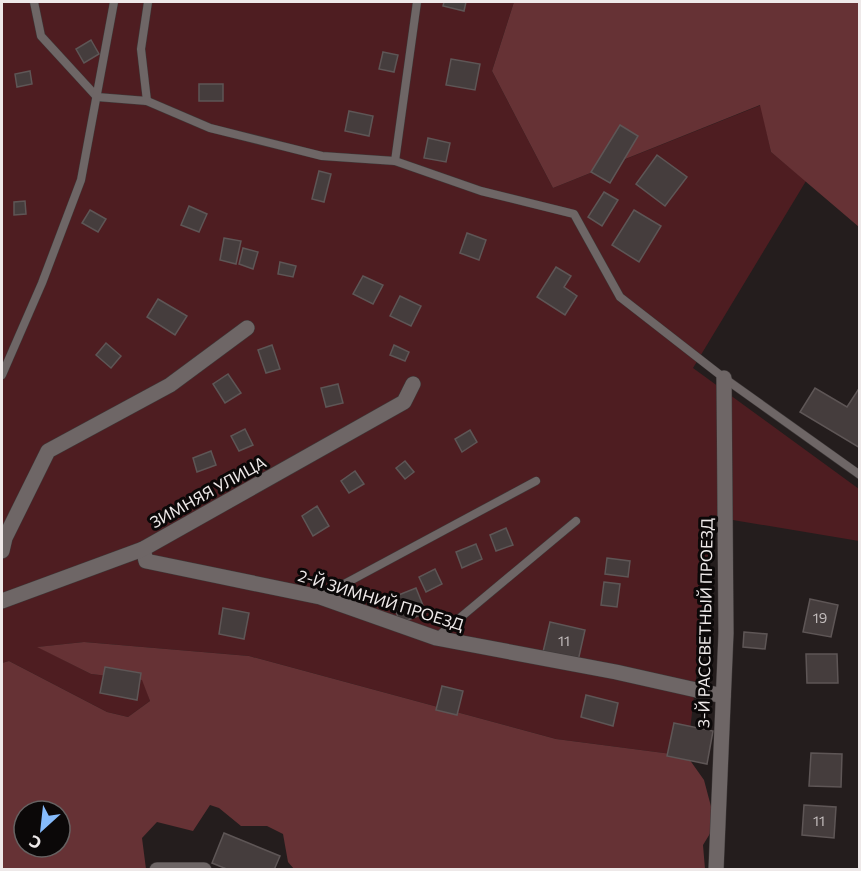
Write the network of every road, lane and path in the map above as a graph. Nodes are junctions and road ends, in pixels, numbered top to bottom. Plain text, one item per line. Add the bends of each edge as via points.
1 (34, 2) edge
2 (114, 2) edge
3 (148, 2) edge
4 (417, 2) edge
5 (97, 97) junction
6 (147, 101) junction
7 (394, 161) junction
8 (247, 328) dead end
9 (2, 375) edge
10 (724, 378) junction
11 (413, 384) dead end
12 (860, 475) edge
13 (536, 481) dead end
14 (576, 521) dead end
15 (143, 549) junction
16 (2, 551) edge
17 (320, 597) junction
18 (2, 601) edge
19 (436, 638) junction
20 (723, 696) junction
21 (157, 870) edge
22 (204, 870) edge
23 (716, 870) edge

1 - 5 lane via 41,36
2 - 5 lane
3 - 6 lane via 141,49
4 - 7 lane
5 - 6 lane
5 - 9 lane via 81,180
6 - 7 lane via 210,128 322,156
7 - 10 lane via 481,191 574,214 620,297
8 - 16 street via 170,385 48,451 4,538
10 - 12 lane
10 - 20 street, 3-Й РАССВЕТНЫЙ ПРОЕЗД
11 - 15 street, ЗИМНЯЯ УЛИЦА via 404,402
13 - 17 lane
14 - 19 lane
15 - 17 street, 2-Й ЗИМНИЙ ПРОЕЗД via 146,561
15 - 18 street, ЗИМНЯЯ УЛИЦА
17 - 19 street, 2-Й ЗИМНИЙ ПРОЕЗД
19 - 20 street, 2-Й ЗИМНИЙ ПРОЕЗД
20 - 23 street, 3-Й РАССВЕТНЫЙ ПРОЕЗД
21 - 22 street

